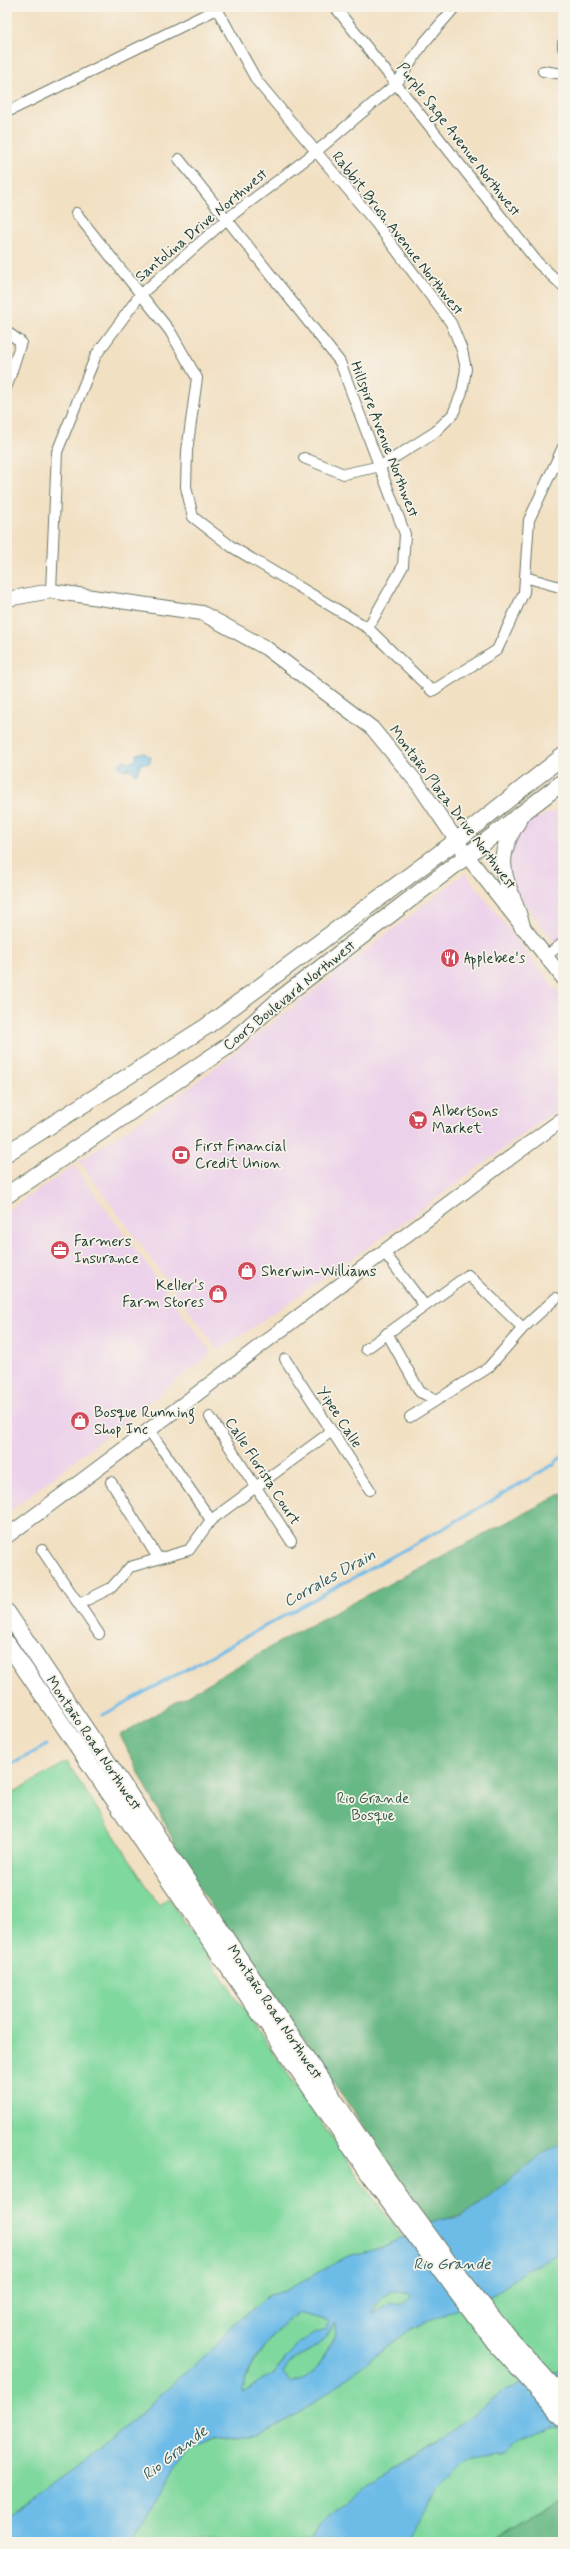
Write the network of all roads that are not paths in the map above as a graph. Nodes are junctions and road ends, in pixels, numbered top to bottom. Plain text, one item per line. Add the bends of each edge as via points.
1 (335, 7) edge
2 (455, 7) edge
3 (219, 8) edge
4 (563, 43) edge
5 (563, 48) edge
6 (543, 71) dead end
7 (563, 74) edge
8 (397, 83) junction
9 (7, 112) edge
10 (316, 151) junction
11 (179, 159) dead end
12 (76, 213) dead end
13 (228, 218) junction
14 (563, 286) edge
15 (140, 295) junction
16 (7, 332) edge
17 (7, 386) edge
18 (563, 447) edge
19 (304, 458) dead end
20 (381, 466) junction
21 (525, 577) junction
22 (563, 588) edge
23 (51, 591) junction
24 (7, 599) edge
25 (368, 628) junction
26 (563, 756) edge
27 (563, 782) edge
28 (524, 812) junction
29 (456, 841) junction
30 (467, 856) junction
31 (522, 926) junction
32 (563, 943) edge
33 (546, 956) junction
34 (563, 978) edge
35 (563, 1119) edge
36 (7, 1153) edge
37 (7, 1195) edge
38 (384, 1252) junction
39 (556, 1298) dead end
40 (426, 1306) junction
41 (523, 1328) junction
42 (387, 1333) junction
43 (366, 1349) dead end
44 (285, 1359) dead end
45 (437, 1400) junction
46 (410, 1417) dead end
47 (210, 1418) dead end
48 (148, 1430) junction
49 (332, 1431) junction
50 (111, 1482) dead end
51 (255, 1486) junction
52 (370, 1490) dead end
53 (211, 1520) junction
54 (7, 1536) edge
55 (291, 1541) dead end
56 (42, 1550) dead end
57 (158, 1558) junction
58 (79, 1604) junction
59 (7, 1612) edge
60 (7, 1620) edge
61 (20, 1632) junction
62 (98, 1634) dead end
63 (7, 1643) edge
64 (185, 1889) junction
65 (563, 2397) edge
66 (563, 2418) edge

1 - 8 street, Purple Sage Avenue Northwest
2 - 8 street, Santolina Drive Northwest via 423,44
3 - 9 street
3 - 10 street, Rabbit Brush Avenue Northwest via 257,81
4 - 5 street
6 - 7 street
8 - 10 street, Santolina Drive Northwest
8 - 14 street, Purple Sage Avenue Northwest via 538,263
10 - 13 street, Santolina Drive Northwest
10 - 20 street, Rabbit Brush Avenue Northwest via 451,323 462,350 466,369 462,392 453,414 435,432
11 - 13 street, Hillspire Avenue Northwest
12 - 15 street
13 - 15 street, Santolina Drive Northwest
13 - 20 street, Hillspire Avenue Northwest via 340,362
15 - 23 street, Santolina Drive Northwest via 96,355 57,452
15 - 25 street via 170,331 197,378 187,451 186,487 193,517 232,547
16 - 17 street via 21,342
18 - 21 street via 529,520
19 - 20 street, Rabbit Brush Avenue Northwest via 344,474
20 - 25 street, Hillspire Avenue Northwest via 405,534 403,566
21 - 22 street
21 - 25 street via 524,592 498,650 432,691
23 - 24 street, Montaño Plaza Drive Northwest
23 - 29 street, Montaño Plaza Drive Northwest via 202,613 266,648 372,728 418,784
26 - 29 main road, Coors Boulevard Northwest
27 - 28 main road, Coors Boulevard Northwest
28 - 30 main road, Coors Boulevard Northwest
28 - 31 main road via 506,840 502,866 505,883 515,901
29 - 30 street, Montaño Plaza Drive Northwest
29 - 36 main road, Coors Boulevard Northwest via 206,1026
30 - 31 street, Montaño Plaza Drive Northwest
30 - 37 main road, Coors Boulevard Northwest via 280,999 225,1048
31 - 33 street, Montaño Plaza Drive Northwest
32 - 33 street
33 - 34 street, Montaño Plaza Drive Northwest
35 - 38 street via 430,1215
38 - 40 street
38 - 48 street
39 - 41 street
40 - 41 street via 468,1275
40 - 42 street
41 - 45 street via 488,1368
42 - 43 street
42 - 45 street via 420,1392
44 - 49 street, Yipee Calle
45 - 46 street
47 - 51 street, Calle Florista Court
48 - 53 street
48 - 54 street
49 - 51 street
49 - 52 street, Yipee Calle
50 - 57 street
51 - 53 street
51 - 55 street, Calle Florista Court
53 - 57 street via 188,1550
56 - 58 street
57 - 58 street via 130,1567 111,1588
58 - 62 street
59 - 61 main road, Montaño Road Northwest
60 - 61 street
61 - 64 main road, Montaño Road Northwest
63 - 64 main road, Montaño Road Northwest
64 - 65 main road, Montaño Road Northwest via 447,2260 506,2334
64 - 66 main road, Montaño Road Northwest via 371,2177 496,2344

